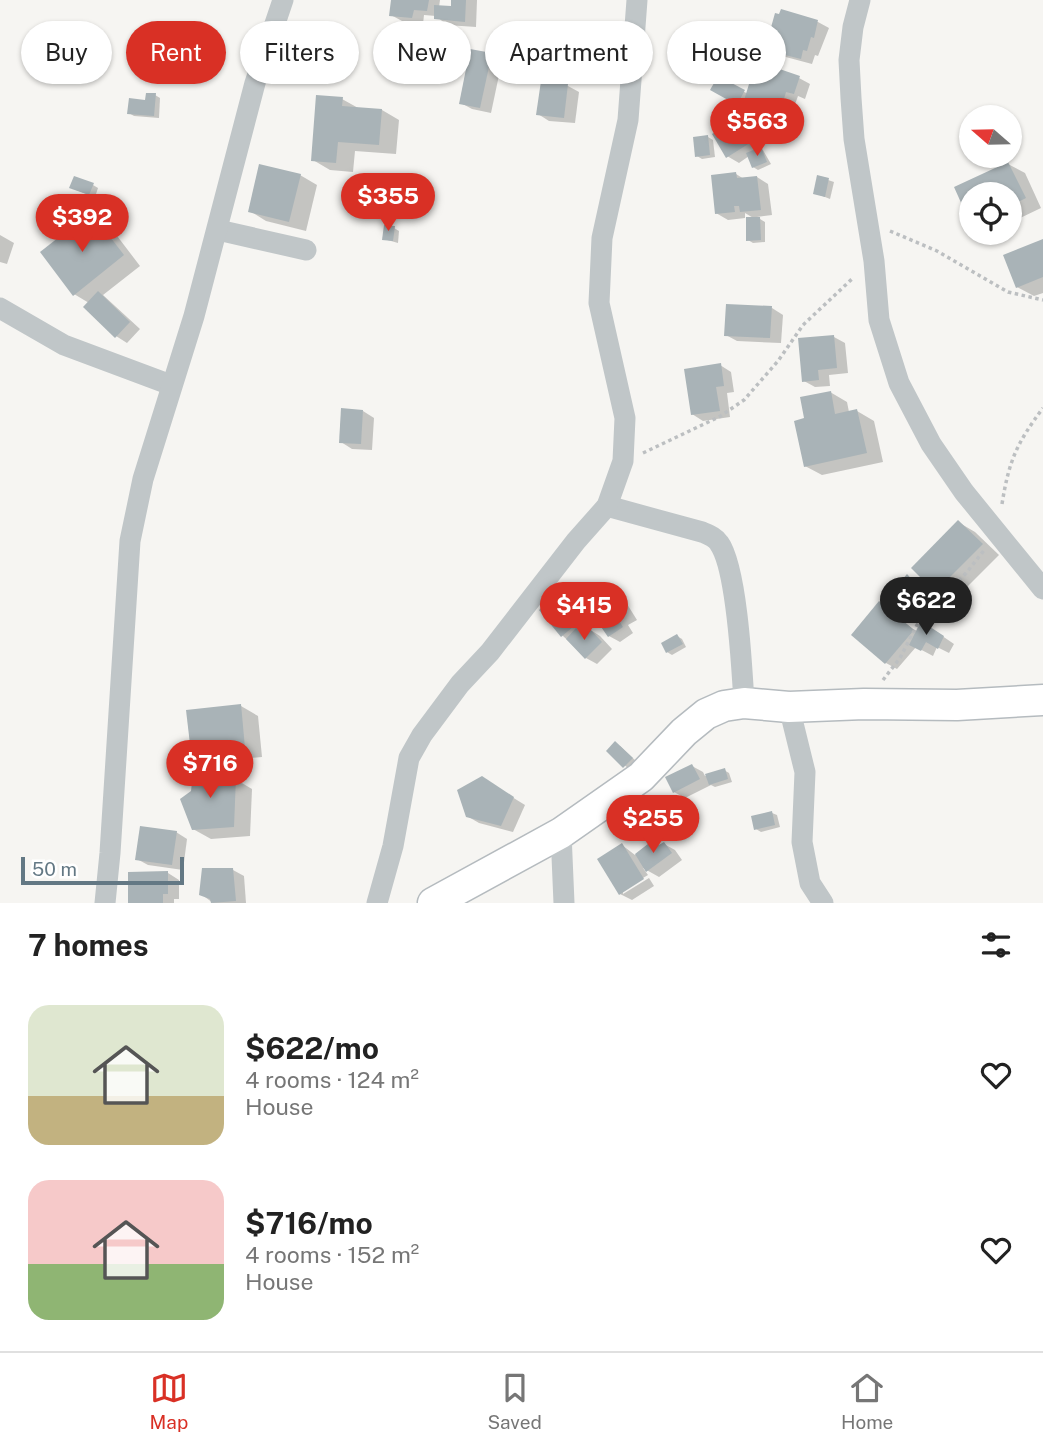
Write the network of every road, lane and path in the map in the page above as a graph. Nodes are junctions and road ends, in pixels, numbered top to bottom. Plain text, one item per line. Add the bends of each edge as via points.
1 (283, 0) edge
2 (638, 0) edge
3 (860, 0) edge
4 (866, 220) junction
5 (218, 230) junction
6 (306, 250) dead end
7 (874, 261) junction
8 (1043, 300) edge
9 (0, 309) edge
10 (171, 385) junction
11 (1043, 408) edge
12 (623, 461) junction
13 (607, 506) junction
14 (998, 533) junction
15 (1043, 589) edge
16 (1043, 700) edge
17 (744, 703) junction
18 (864, 704) junction
19 (789, 707) junction
20 (561, 833) junction
21 (105, 903) edge
22 (376, 903) edge
23 (433, 903) edge
24 (564, 903) edge
25 (823, 903) edge

1 - 5 street via 255,83
2 - 12 street via 628,120 602,238 600,290 625,418
3 - 4 street via 849,60
4 - 7 street
4 - 8 path via 937,251 1008,292
5 - 6 street
5 - 10 street
7 - 12 path via 803,325 744,400 719,417
7 - 14 street via 879,320 899,383 931,444
9 - 10 street via 64,345
10 - 21 street via 130,541
11 - 14 path via 1020,439 1009,465
12 - 13 street
13 - 17 street via 702,532 721,545 734,604
13 - 22 street via 422,735 409,758 393,846
14 - 15 street
14 - 18 path via 917,625 900,658
16 - 18 street
17 - 19 street
17 - 20 street via 706,714 641,777
18 - 19 street
19 - 25 street via 805,772 802,842 810,883
20 - 23 street
20 - 24 street

